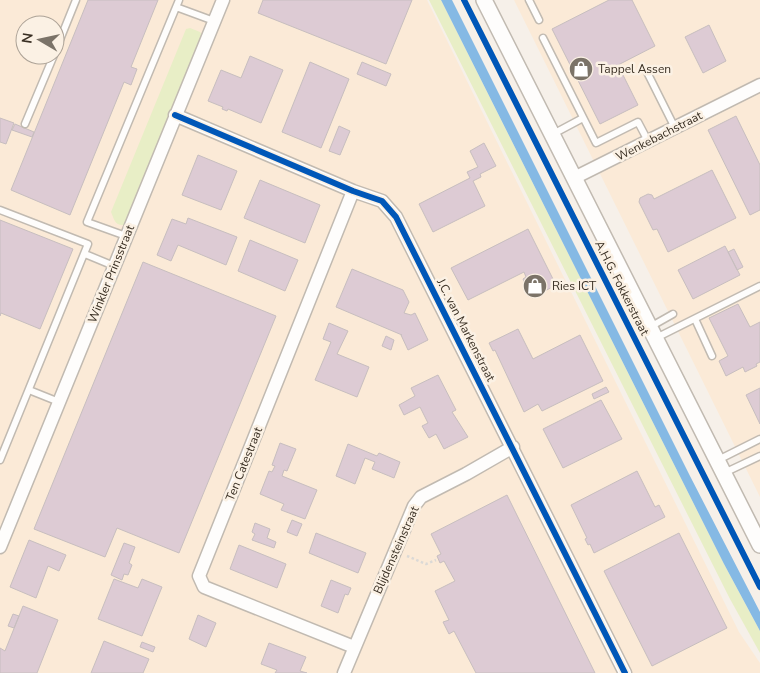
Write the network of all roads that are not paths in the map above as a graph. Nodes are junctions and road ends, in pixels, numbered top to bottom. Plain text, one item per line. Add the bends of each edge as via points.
1 (76, 0) edge
2 (223, 0) edge
3 (484, 0) edge
4 (529, 0) edge
5 (178, 3) edge
6 (539, 20) dead end
7 (214, 21) junction
8 (65, 26) edge
9 (543, 38) dead end
10 (49, 65) edge
11 (647, 72) dead end
12 (760, 85) edge
13 (176, 115) junction
14 (584, 118) junction
15 (25, 124) dead end
16 (675, 128) junction
17 (552, 134) junction
18 (648, 141) junction
19 (574, 178) junction
20 (353, 191) junction
21 (0, 210) edge
22 (126, 236) junction
23 (85, 254) junction
24 (114, 266) junction
25 (760, 286) edge
26 (673, 314) dead end
27 (695, 319) junction
28 (652, 333) junction
29 (712, 356) dead end
30 (29, 390) junction
31 (59, 402) junction
32 (760, 439) edge
33 (513, 447) junction
34 (760, 456) edge
35 (0, 460) edge
36 (721, 467) junction
37 (1, 545) edge
38 (760, 545) edge
39 (354, 647) junction
40 (344, 673) edge
41 (625, 673) edge

1 - 8 lane
2 - 7 street, Winkler Prinsstraat
3 - 17 street, A.H.G. Fokkerstraat
4 - 6 lane
5 - 7 lane
5 - 22 lane via 88,222
7 - 13 street, Winkler Prinsstraat
9 - 14 lane
10 - 15 lane
11 - 16 lane
12 - 16 street, Wenkebachstraat
13 - 20 street, J.C. van Markenstraat
13 - 22 street, Winkler Prinsstraat
14 - 17 lane
14 - 18 lane via 596,143 638,122
16 - 18 street, Wenkebachstraat
17 - 19 street, A.H.G. Fokkerstraat
18 - 19 street, Wenkebachstraat
19 - 28 street, A.H.G. Fokkerstraat
20 - 33 street, J.C. van Markenstraat via 382,201 396,217
20 - 39 street, Ten Catestraat via 199,576 204,587
21 - 23 lane via 88,244
22 - 24 street, Winkler Prinsstraat
23 - 24 lane
23 - 30 lane
24 - 31 street, Winkler Prinsstraat
25 - 27 lane
26 - 28 lane
27 - 28 lane
27 - 29 lane
28 - 36 street, A.H.G. Fokkerstraat
30 - 31 lane
30 - 35 lane
31 - 37 street, Winkler Prinsstraat
32 - 36 lane
33 - 39 street, Blijdensteinstraat via 421,497 414,506
33 - 41 street, J.C. van Markenstraat
34 - 36 lane
36 - 38 street, A.H.G. Fokkerstraat
39 - 40 street, Blijdensteinstraat

